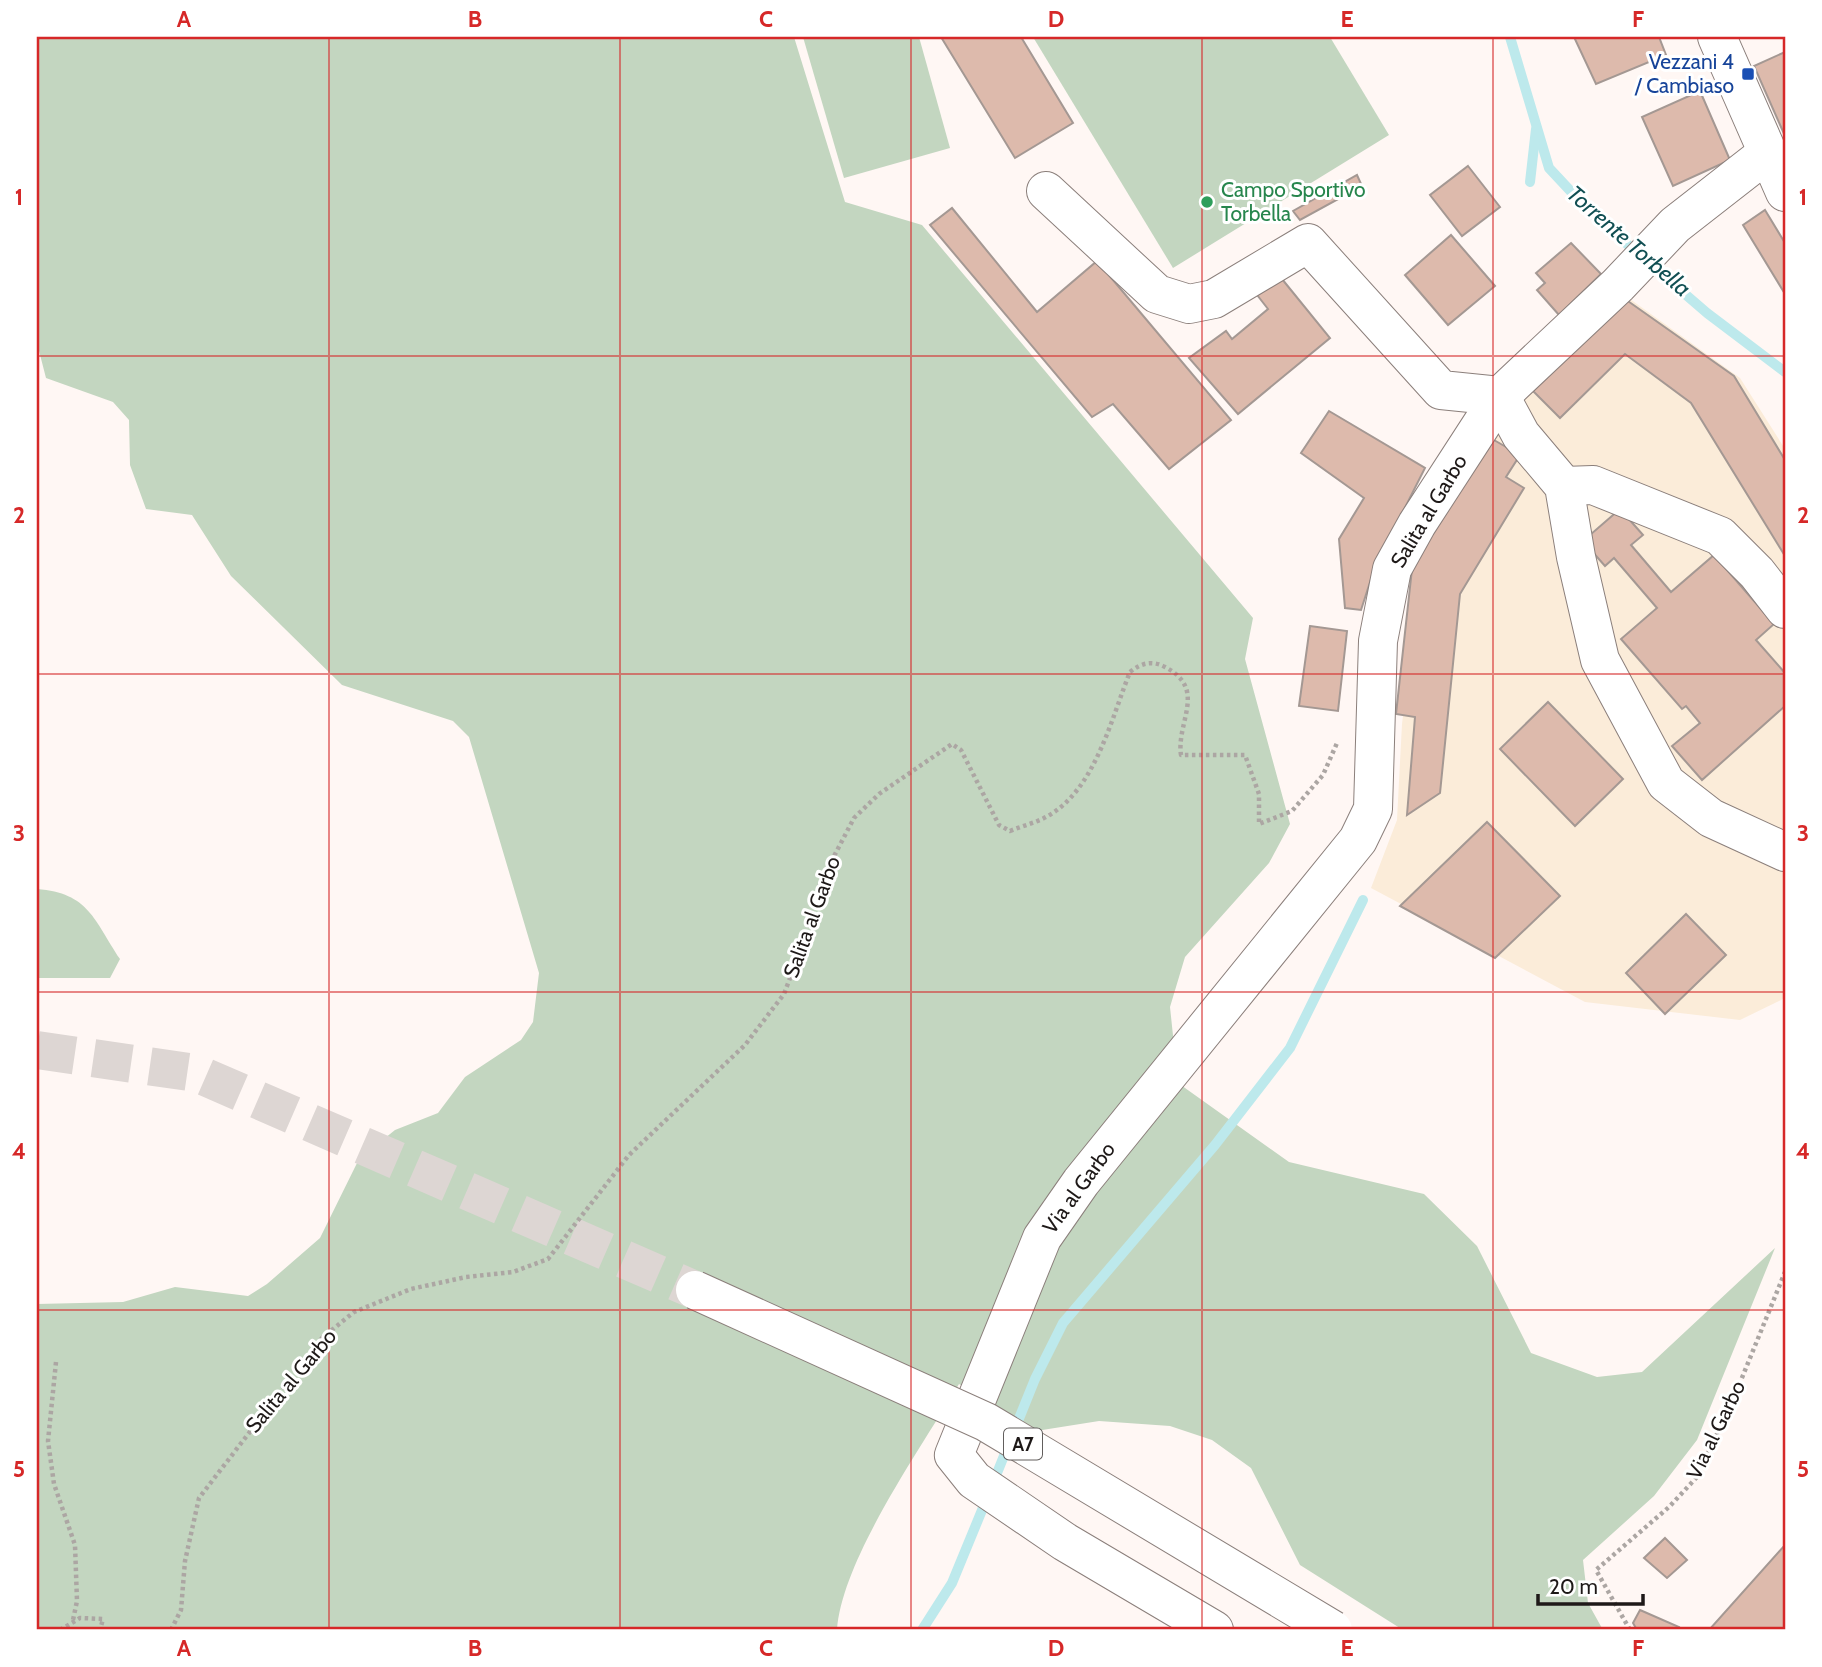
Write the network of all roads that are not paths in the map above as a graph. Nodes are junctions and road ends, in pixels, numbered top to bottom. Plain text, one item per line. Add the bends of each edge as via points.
1 (1717, 37) edge
2 (1780, 180) edge
3 (1046, 191) dead end
4 (1500, 396) junction
5 (1564, 486) junction
6 (1785, 609) edge
7 (1377, 677) joint
8 (1785, 852) edge
9 (695, 1290) tunnel mouth
10 (1214, 1630) edge
11 (1333, 1630) edge

1 - 2 main road
2 - 4 main road, Salita al Garbo via 1675,225
3 - 4 main road via 1157,294 1189,304 1214,299 1308,243 1441,390
4 - 5 main road via 1521,435
4 - 7 main road, Salita al Garbo via 1392,569 1378,641
5 - 6 main road via 1593,485 1720,536
5 - 8 main road via 1600,660 1665,783 1711,818
7 - 10 main road, Via al Garbo via 1373,809 1358,840 1081,1182 1042,1238 954,1455 974,1479 1065,1542
9 - 11 main road, A7, bridge via 985,1422

